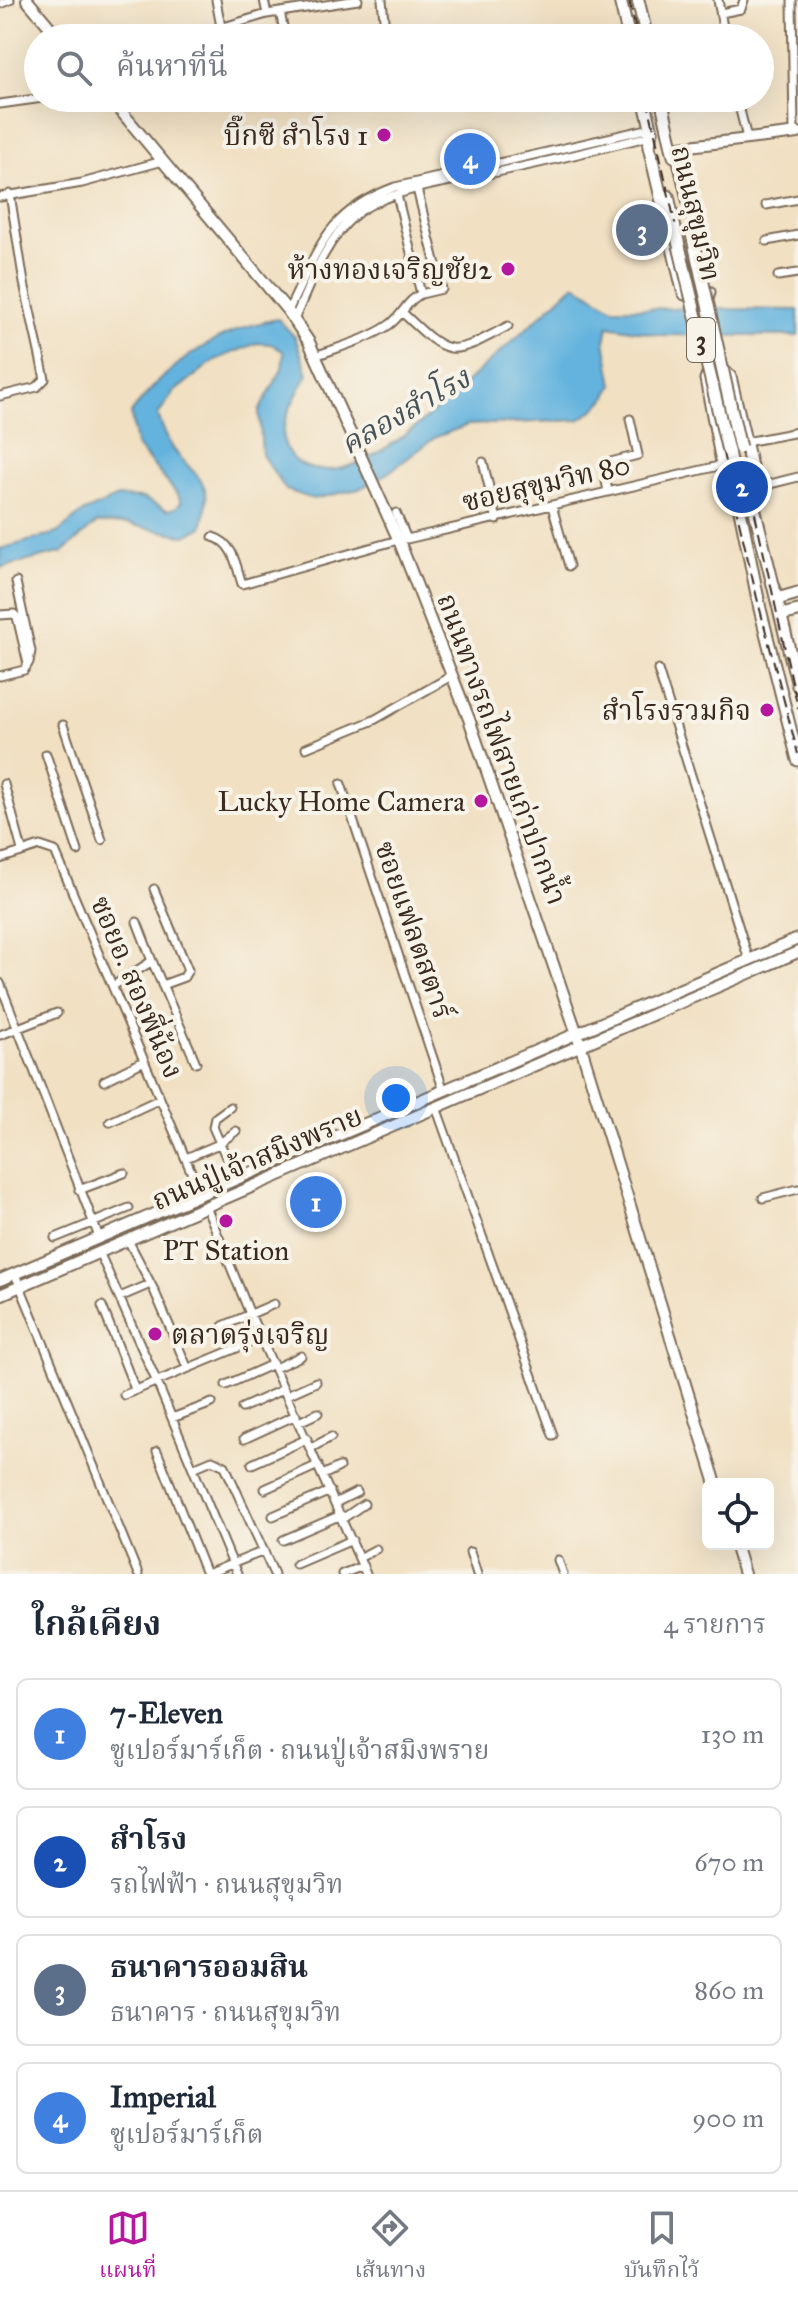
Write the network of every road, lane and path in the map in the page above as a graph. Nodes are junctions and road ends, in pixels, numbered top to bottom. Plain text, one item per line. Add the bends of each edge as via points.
1 (10, 0) edge
2 (27, 0) edge
3 (216, 0) edge
4 (264, 0) edge
5 (358, 0) edge
6 (382, 0) edge
7 (620, 0) edge
8 (638, 0) edge
9 (718, 0) edge
10 (744, 0) edge
11 (792, 0) edge
12 (0, 4) edge
13 (280, 12) junction
14 (721, 13) junction
15 (267, 14) junction
16 (795, 18) edge
17 (47, 24) edge
18 (220, 24) edge
19 (232, 24) edge
20 (283, 24) edge
21 (385, 24) edge
22 (626, 24) edge
23 (644, 24) edge
24 (723, 24) edge
25 (796, 72) edge
26 (24, 101) edge
27 (0, 104) edge
28 (122, 112) edge
29 (647, 112) edge
30 (664, 112) edge
31 (740, 112) edge
32 (651, 132) junction
33 (796, 133) edge
34 (747, 138) junction
35 (672, 148) junction
36 (163, 161) junction
37 (416, 186) junction
38 (10, 194) junction
39 (397, 195) junction
40 (0, 197) edge
41 (798, 199) edge
42 (766, 205) dead end
43 (356, 209) junction
44 (427, 232) junction
45 (798, 235) edge
46 (407, 236) junction
47 (767, 241) dead end
48 (798, 273) edge
49 (778, 276) dead end
50 (421, 294) junction
51 (403, 313) junction
52 (291, 315) junction
53 (508, 326) dead end
54 (315, 356) junction
55 (0, 396) edge
56 (630, 419) dead end
57 (798, 432) edge
58 (743, 445) junction
59 (483, 462) dead end
60 (723, 465) junction
61 (798, 477) edge
62 (749, 489) junction
63 (608, 492) junction
64 (738, 503) junction
65 (552, 506) junction
66 (396, 513) dead end
67 (497, 520) junction
68 (213, 537) dead end
69 (402, 540) junction
70 (762, 540) junction
71 (746, 544) junction
72 (569, 566) dead end
73 (16, 582) dead end
74 (798, 593) edge
75 (777, 599) junction
76 (760, 609) junction
77 (798, 611) edge
78 (0, 615) edge
79 (781, 615) junction
80 (28, 664) junction
81 (658, 670) dead end
82 (453, 675) junction
83 (0, 676) edge
84 (798, 686) edge
85 (63, 725) dead end
86 (306, 748) dead end
87 (46, 754) dead end
88 (798, 760) edge
89 (4, 784) dead end
90 (341, 784) dead end
91 (102, 840) dead end
92 (22, 850) junction
93 (78, 851) dead end
94 (0, 859) edge
95 (154, 889) dead end
96 (137, 922) dead end
97 (798, 939) edge
98 (798, 952) edge
99 (749, 960) junction
100 (152, 961) junction
101 (0, 983) edge
102 (162, 985) junction
103 (113, 986) junction
104 (57, 1013) dead end
105 (18, 1028) junction
106 (577, 1034) junction
107 (0, 1035) edge
108 (581, 1046) junction
109 (144, 1061) junction
110 (196, 1063) dead end
111 (104, 1081) dead end
112 (444, 1091) junction
113 (160, 1099) junction
114 (230, 1107) dead end
115 (436, 1107) junction
116 (110, 1122) dead end
117 (236, 1131) dead end
118 (350, 1137) junction
119 (219, 1144) junction
120 (186, 1158) junction
121 (124, 1173) dead end
122 (236, 1180) junction
123 (798, 1189) edge
124 (79, 1190) junction
125 (763, 1198) dead end
126 (203, 1200) junction
127 (129, 1208) dead end
128 (92, 1222) junction
129 (99, 1237) junction
130 (55, 1238) dead end
131 (128, 1240) junction
132 (99, 1252) junction
133 (15, 1274) junction
134 (0, 1280) edge
135 (148, 1285) junction
136 (20, 1286) junction
137 (0, 1295) edge
138 (120, 1297) junction
139 (274, 1304) dead end
140 (102, 1306) dead end
141 (250, 1314) junction
142 (223, 1326) dead end
143 (284, 1331) dead end
144 (262, 1340) junction
145 (301, 1356) dead end
146 (274, 1366) junction
147 (187, 1367) junction
148 (156, 1380) junction
149 (316, 1382) dead end
150 (226, 1385) dead end
151 (135, 1389) junction
152 (286, 1392) junction
153 (124, 1395) dead end
154 (212, 1403) dead end
155 (242, 1408) dead end
156 (318, 1413) dead end
157 (172, 1418) junction
158 (298, 1418) junction
159 (553, 1435) dead end
160 (331, 1437) dead end
161 (244, 1439) dead end
162 (307, 1439) junction
163 (311, 1448) junction
164 (157, 1451) dead end
165 (252, 1464) dead end
166 (318, 1465) junction
167 (339, 1467) dead end
168 (193, 1468) junction
169 (323, 1475) junction
170 (714, 1478) edge
171 (265, 1489) dead end
172 (330, 1491) junction
173 (357, 1492) dead end
174 (335, 1503) junction
175 (364, 1504) dead end
176 (273, 1516) dead end
177 (341, 1517) junction
178 (283, 1540) dead end
179 (352, 1540) junction
180 (376, 1549) dead end
181 (737, 1550) edge
182 (264, 1551) junction
183 (470, 1552) dead end
184 (558, 1560) dead end
185 (232, 1564) junction
186 (296, 1564) dead end
187 (363, 1566) edge
188 (138, 1574) edge
189 (206, 1574) edge
190 (237, 1574) edge
191 (274, 1574) edge
192 (342, 1574) edge
193 (477, 1574) edge
194 (563, 1574) edge
195 (744, 1574) edge

1 - 12 street
2 - 17 main road
3 - 18 street
4 - 15 street
5 - 13 street
6 - 21 street
7 - 22 main road
8 - 23 main road
9 - 14 street
10 - 14 street via 741,9
11 - 16 street
13 - 15 street
13 - 20 street
14 - 24 street
15 - 19 street
16 - 25 street
25 - 33 street
26 - 27 street
28 - 36 main road, ถนนทางรถไฟสายเก่าปากน้ำ
29 - 32 main road, ถนนสุขุมวิท / 3
30 - 35 main road, ถนนสุขุมวิท / 3
31 - 34 street
32 - 35 main road via 649,147 683,290 699,299 710,290
32 - 37 street
32 - 64 main road, ถนนสุขุมวิท / 3, bridge
33 - 34 main road
34 - 35 main road
35 - 58 main road, ถนนสุขุมวิท / 3, bridge
36 - 38 street via 82,183
36 - 52 main road, ถนนทางรถไฟสายเก่าปากน้ำ
37 - 39 street
37 - 43 street via 373,195
37 - 44 street
38 - 40 street
38 - 55 street via 45,379 37,387
39 - 43 street
39 - 46 street
41 - 42 street
43 - 52 street via 321,241
44 - 46 street
44 - 50 street via 442,289
45 - 47 street
46 - 50 street
48 - 49 street
50 - 51 street
51 - 53 street via 428,338 450,348
51 - 54 street via 387,327
52 - 54 main road, ถนนทางรถไฟสายเก่าปากน้ำ
54 - 69 main road, ถนนทางรถไฟสายเก่าปากน้ำ
56 - 63 street via 638,455 603,464
57 - 58 street
58 - 60 main road via 730,377 724,371 708,374
58 - 62 main road, ถนนสุขุมวิท / 3
59 - 67 street
60 - 63 street, ซอยสุขุมวิท 80
60 - 64 main road
61 - 62 street
62 - 70 main road, ถนนสุขุมวิท / 3
63 - 65 street, ซอยสุขุมวิท 80
64 - 71 main road, ถนนสุขุมวิท / 3
65 - 67 street, ซอยสุขุมวิท 80
65 - 72 street
66 - 69 street
67 - 69 street, ซอยสุขุมวิท 80
68 - 69 street, ซอยสุขุมวิท 80 via 230,548 242,584
69 - 82 main road, ถนนทางรถไฟสายเก่าปากน้ำ
70 - 71 main road
70 - 75 main road, ถนนสุขุมวิท / 3
71 - 76 main road, ถนนสุขุมวิท / 3
73 - 80 street via 31,651
74 - 75 main road
75 - 76 main road
75 - 79 main road, ถนนสุขุมวิท / 3
76 - 79 main road
76 - 88 main road, ถนนสุขุมวิท / 3
77 - 79 main road
78 - 80 street via 17,617
79 - 84 main road, ถนนสุขุมวิท / 3
80 - 83 street
81 - 99 street
82 - 86 street via 374,720
82 - 106 main road, ถนนทางรถไฟสายเก่าปากน้ำ
85 - 91 street
87 - 93 street
89 - 92 street
90 - 112 street, ซอยแฟลตสตาร์
92 - 94 street
92 - 103 street, ซอยอ. สองพี่น้อง via 40,846 55,851
95 - 102 street via 188,970 184,977
96 - 100 street
97 - 99 main road, ถนนปู่เจ้าสมิงพราย
98 - 108 main road, ถนนปู่เจ้าสมิงพราย
99 - 106 main road, ถนนปู่เจ้าสมิงพราย
100 - 102 street
100 - 103 street
101 - 105 street
102 - 110 street
103 - 109 street, ซอยอ. สองพี่น้อง
104 - 105 street
105 - 107 street
105 - 124 street
106 - 108 main road, ถนนทางรถไฟสายเก่าปากน้ำ
106 - 112 main road, ถนนปู่เจ้าสมิงพราย
108 - 115 main road, ถนนปู่เจ้าสมิงพราย
108 - 170 main road, ถนนทางรถไฟสายเก่าปากน้ำ
109 - 111 street
109 - 113 street, ซอยอ. สองพี่น้อง
112 - 118 main road, ถนนปู่เจ้าสมิงพราย
113 - 116 street
113 - 120 street, ซอยอ. สองพี่น้อง
114 - 119 street via 213,1123
115 - 118 main road, ถนนปู่เจ้าสมิงพราย
115 - 159 street
117 - 119 street
118 - 122 main road, ถนนปู่เจ้าสมิงพราย
118 - 126 main road, ถนนปู่เจ้าสมิงพราย
119 - 120 street
119 - 122 street
120 - 126 street, ซอยอ. สองพี่น้อง
121 - 124 street
122 - 126 main road, ถนนปู่เจ้าสมิงพราย
123 - 125 street
124 - 128 street
126 - 129 main road, ถนนปู่เจ้าสมิงพราย
126 - 131 main road, ถนนปู่เจ้าสมิงพราย
126 - 141 street, ซอยอ. สองพี่น้อง
127 - 128 street
128 - 129 street
128 - 130 street
129 - 133 main road, ถนนปู่เจ้าสมิงพราย
131 - 132 main road, ถนนปู่เจ้าสมิงพราย
131 - 135 street
132 - 136 main road, ถนนปู่เจ้าสมิงพราย
132 - 138 street
133 - 134 main road, ถนนปู่เจ้าสมิงพราย
133 - 136 street
135 - 138 street
135 - 147 street
136 - 137 main road, ถนนปู่เจ้าสมิงพราย
136 - 188 street
138 - 148 street
139 - 141 street
140 - 151 street
141 - 142 street
141 - 144 street, ซอยอ. สองพี่น้อง
143 - 144 street
144 - 146 street, ซอยอ. สองพี่น้อง
144 - 147 street
145 - 146 street
146 - 150 street
146 - 152 street, ซอยอ. สองพี่น้อง
147 - 148 street
148 - 151 street
148 - 157 street
149 - 152 street
151 - 153 street
152 - 155 street
152 - 158 street, ซอยอ. สองพี่น้อง
154 - 157 street
156 - 158 street
157 - 168 street
158 - 161 street
158 - 162 street, ซอยอ. สองพี่น้อง
160 - 163 street
162 - 163 street, ซอยอ. สองพี่น้อง
162 - 165 street
163 - 166 street, ซอยอ. สองพี่น้อง
164 - 189 street
166 - 169 street, ซอยอ. สองพี่น้อง
166 - 171 street
167 - 169 street
168 - 182 street via 212,1460 225,1466
168 - 185 street
169 - 172 street, ซอยอ. สองพี่น้อง
172 - 174 street, ซอยอ. สองพี่น้อง
172 - 176 street
173 - 174 street
174 - 177 street, ซอยอ. สองพี่น้อง
175 - 177 street
177 - 178 street
177 - 179 street, ซอยอ. สองพี่น้อง
179 - 186 street
179 - 187 street, ซอยอ. สองพี่น้อง
180 - 187 street
181 - 195 main road
182 - 185 street
182 - 191 street
183 - 193 street
184 - 194 street
185 - 189 street
185 - 190 street
187 - 192 street

